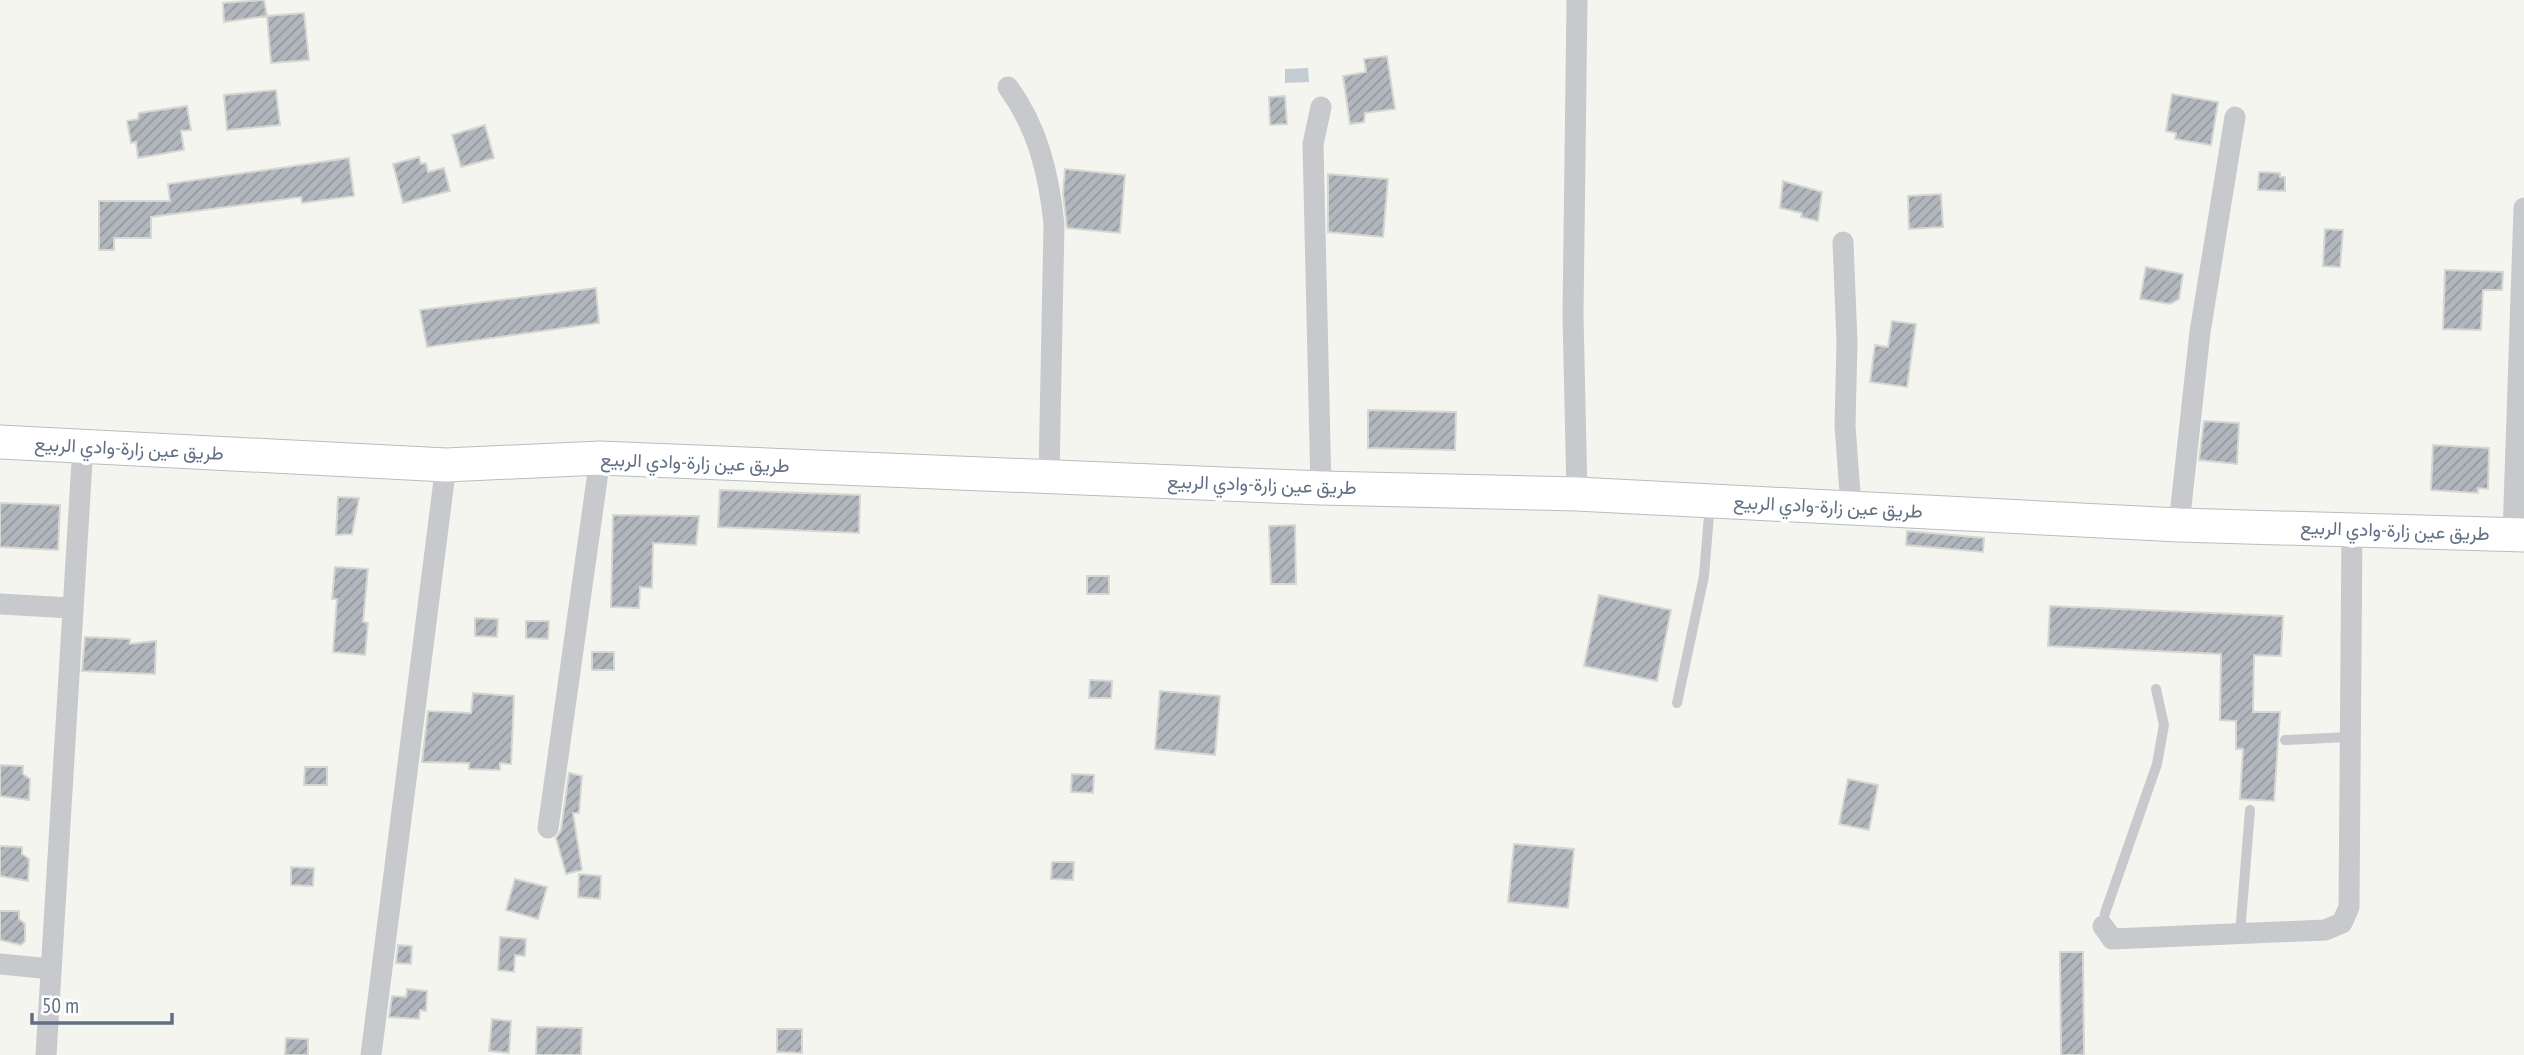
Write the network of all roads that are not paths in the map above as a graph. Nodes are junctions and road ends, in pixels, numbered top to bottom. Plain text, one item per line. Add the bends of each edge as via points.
1 (1577, 0) edge
2 (1008, 87) dead end
3 (1321, 107) dead end
4 (2235, 117) dead end
5 (2524, 208) edge
6 (1843, 242) dead end
7 (0, 442) edge
8 (83, 445) junction
9 (600, 458) junction
10 (446, 465) junction
11 (1049, 475) junction
12 (1321, 488) junction
13 (1577, 494) junction
14 (1710, 500) junction
15 (1851, 506) junction
16 (2179, 525) junction
17 (2352, 528) junction
18 (2519, 534) edge
19 (0, 604) edge
20 (71, 608) junction
21 (2156, 690) dead end
22 (1677, 703) dead end
23 (2350, 737) junction
24 (2285, 740) dead end
25 (2250, 810) dead end
26 (548, 828) dead end
27 (2103, 926) joint
28 (2240, 934) junction
29 (0, 964) edge
30 (51, 969) junction
31 (46, 1055) edge
32 (371, 1055) edge

1 - 13 street via 1573,316
2 - 11 street via 1023,108 1050,185 1054,224
3 - 12 street via 1314,144
4 - 16 street via 2200,332
5 - 18 street
6 - 15 street
7 - 8 main road, طريق عين زارة-وادي الربيع
8 - 10 main road, طريق عين زارة-وادي الربيع
8 - 20 street
9 - 10 main road, طريق عين زارة-وادي الربيع
9 - 11 main road, طريق عين زارة-وادي الربيع
9 - 26 street
10 - 32 street
11 - 12 main road, طريق عين زارة-وادي الربيع
12 - 13 main road, طريق عين زارة-وادي الربيع
13 - 14 main road, طريق عين زارة-وادي الربيع
14 - 15 main road, طريق عين زارة-وادي الربيع
14 - 22 lane via 1704,576
15 - 16 main road, طريق عين زارة-وادي الربيع
16 - 17 main road, طريق عين زارة-وادي الربيع
17 - 18 main road, طريق عين زارة-وادي الربيع
17 - 23 street
19 - 20 street
20 - 30 street
21 - 27 lane via 2164,725 2157,764
23 - 24 lane
23 - 28 street via 2349,906 2342,923 2325,930
25 - 28 lane
27 - 28 street via 2112,939
29 - 30 street
30 - 31 street

